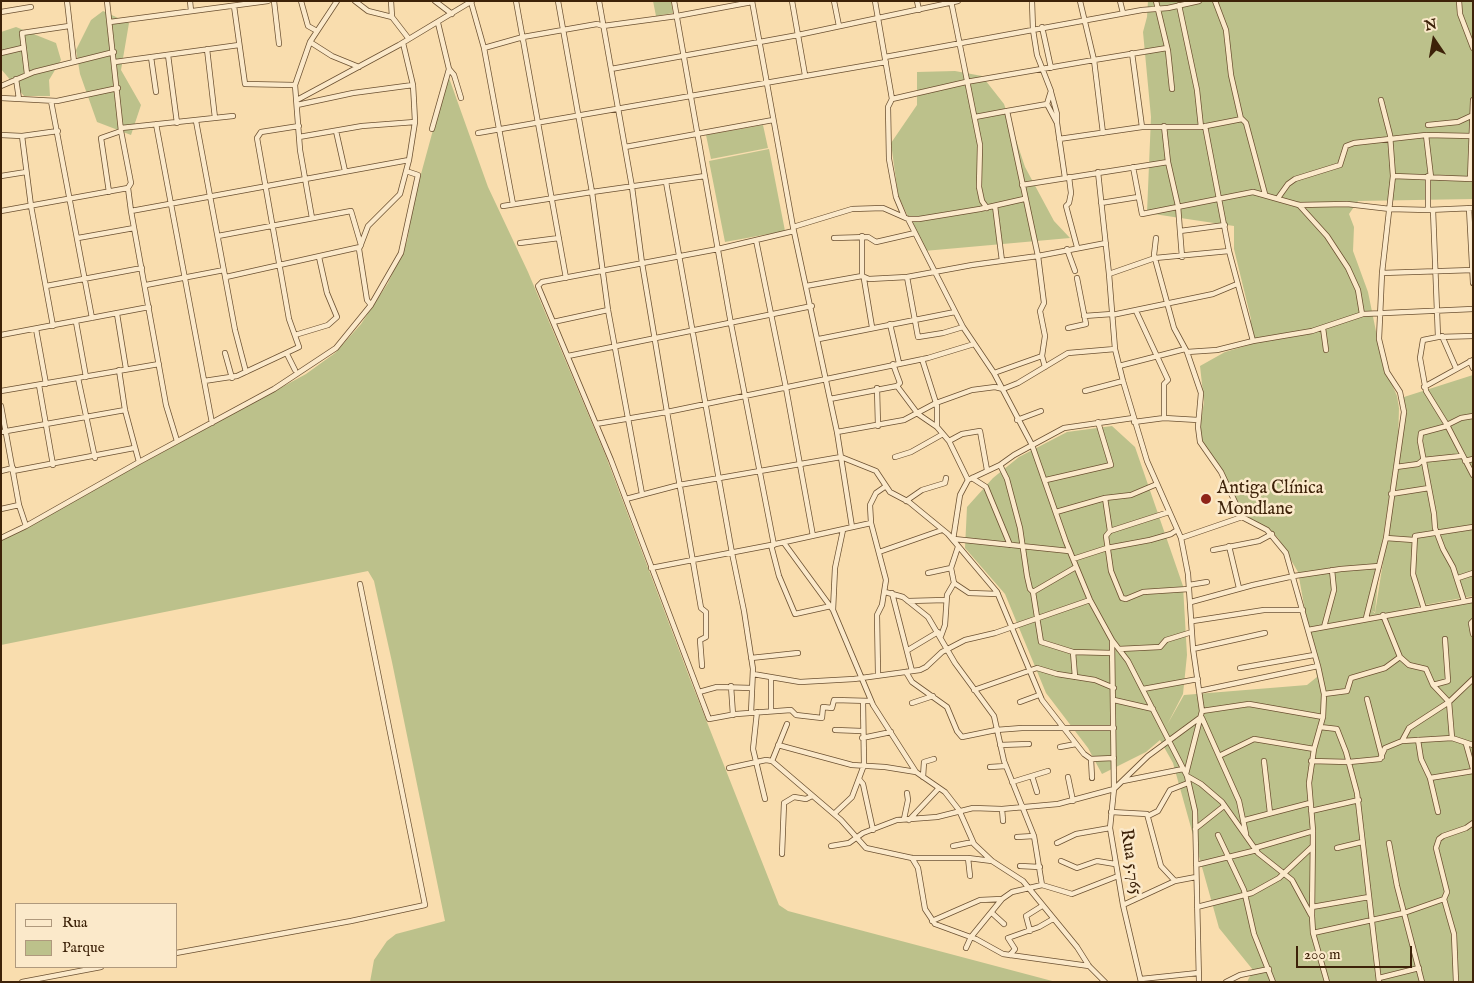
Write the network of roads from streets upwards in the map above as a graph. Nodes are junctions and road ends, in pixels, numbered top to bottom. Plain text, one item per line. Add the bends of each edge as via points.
1 (67, 1) edge
2 (107, 1) edge
3 (190, 1) edge
4 (268, 1) edge
5 (274, 1) edge
6 (301, 1) edge
7 (337, 1) edge
8 (355, 1) edge
9 (391, 1) edge
10 (436, 1) edge
11 (471, 1) edge
12 (516, 1) edge
13 (558, 1) edge
14 (599, 1) edge
15 (674, 1) edge
16 (792, 1) edge
17 (834, 1) edge
18 (875, 1) edge
19 (917, 1) edge
20 (958, 1) edge
21 (1032, 1) edge
22 (1080, 1) edge
23 (1120, 1) edge
24 (1156, 1) edge
25 (1198, 1) edge
26 (1215, 1) edge
27 (1459, 1) edge
28 (752, 2) edge
29 (951, 2) edge
30 (1179, 5) junction
31 (234, 6) junction
32 (31, 7) dead end
33 (1158, 8) junction
34 (919, 10) junction
35 (191, 11) junction
36 (1, 12) edge
37 (1123, 13) junction
38 (452, 14) junction
39 (677, 16) junction
40 (392, 17) junction
41 (878, 18) junction
42 (1084, 20) junction
43 (110, 22) junction
44 (438, 22) junction
45 (69, 26) junction
46 (603, 26) junction
47 (839, 26) junction
48 (1042, 27) junction
49 (316, 30) junction
50 (563, 30) junction
51 (1033, 30) junction
52 (798, 35) junction
53 (523, 38) junction
54 (409, 39) junction
55 (310, 42) junction
56 (759, 42) junction
57 (403, 43) junction
58 (278, 44) dead end
59 (959, 44) junction
60 (239, 45) junction
61 (22, 48) junction
62 (484, 48) junction
63 (1167, 48) junction
64 (1473, 48) edge
65 (207, 49) junction
66 (114, 52) junction
67 (1, 53) edge
68 (1132, 53) junction
69 (168, 55) junction
70 (684, 55) junction
71 (151, 57) junction
72 (885, 59) junction
73 (1094, 60) junction
74 (74, 62) junction
75 (115, 62) junction
76 (359, 67) junction
77 (1051, 68) junction
78 (448, 69) junction
79 (611, 69) junction
80 (1042, 70) junction
81 (27, 74) junction
82 (805, 75) junction
83 (16, 79) junction
84 (966, 82) junction
85 (766, 83) junction
86 (295, 85) junction
87 (413, 85) junction
88 (1, 86) edge
89 (118, 88) junction
90 (1172, 89) dead end
91 (1051, 91) junction
92 (156, 92) dead end
93 (691, 96) junction
94 (1, 98) edge
95 (461, 98) dead end
96 (18, 99) junction
97 (892, 99) junction
98 (1381, 100) dead end
99 (1473, 100) edge
100 (51, 101) junction
101 (297, 103) junction
102 (1047, 104) junction
103 (618, 108) junction
104 (1007, 111) junction
105 (578, 115) junction
106 (233, 116) dead end
107 (975, 116) junction
108 (1471, 116) junction
109 (215, 118) junction
110 (1240, 119) junction
111 (773, 120) junction
112 (196, 121) junction
113 (415, 122) junction
114 (538, 122) junction
115 (177, 123) junction
116 (1057, 123) junction
117 (156, 124) junction
118 (1428, 125) dead end
119 (299, 126) junction
120 (1164, 126) junction
121 (1142, 127) junction
122 (1203, 127) junction
123 (432, 129) dead end
124 (498, 129) junction
125 (121, 130) junction
126 (58, 131) junction
127 (336, 131) junction
128 (478, 133) dead end
129 (1103, 133) junction
130 (698, 134) junction
131 (1, 135) edge
132 (1426, 135) junction
133 (22, 136) junction
134 (1472, 136) edge
135 (299, 137) junction
136 (1391, 138) junction
137 (1059, 139) junction
138 (625, 147) junction
139 (1472, 155) edge
140 (409, 160) junction
141 (1168, 162) junction
142 (1133, 167) junction
143 (345, 171) junction
144 (406, 171) junction
145 (26, 172) junction
146 (1098, 172) junction
147 (1, 176) edge
148 (705, 176) junction
149 (1393, 176) junction
150 (1430, 176) junction
151 (1067, 177) junction
152 (305, 178) junction
153 (1471, 179) edge
154 (666, 182) junction
155 (1022, 185) junction
156 (266, 186) junction
157 (632, 187) junction
158 (128, 188) junction
159 (109, 192) junction
160 (592, 192) junction
161 (1265, 194) junction
162 (210, 196) junction
163 (1138, 197) junction
164 (70, 198) junction
165 (553, 198) junction
166 (1220, 198) junction
167 (1278, 198) junction
168 (1024, 200) junction
169 (982, 201) junction
170 (171, 203) junction
171 (1101, 203) junction
172 (513, 204) junction
173 (1299, 204) junction
174 (31, 206) junction
175 (503, 206) dead end
176 (995, 206) junction
177 (1178, 206) junction
178 (987, 208) junction
179 (1471, 208) edge
180 (1390, 209) junction
181 (980, 210) junction
182 (1430, 210) junction
183 (1, 211) edge
184 (131, 211) junction
185 (906, 217) junction
186 (312, 218) junction
187 (1225, 225) junction
188 (272, 226) junction
189 (134, 228) junction
190 (794, 229) junction
191 (1180, 231) junction
192 (915, 233) junction
193 (218, 236) junction
194 (862, 236) junction
195 (78, 238) junction
196 (559, 238) junction
197 (834, 238) dead end
198 (1156, 238) dead end
199 (756, 240) junction
200 (520, 243) dead end
201 (1106, 243) junction
202 (360, 247) junction
203 (1077, 247) junction
204 (718, 248) junction
205 (1068, 249) junction
206 (1229, 251) junction
207 (679, 256) junction
208 (1038, 256) junction
209 (320, 257) junction
210 (1182, 257) junction
211 (1155, 258) junction
212 (1002, 261) junction
213 (642, 263) junction
214 (279, 266) junction
215 (142, 268) junction
216 (224, 270) junction
217 (1472, 270) edge
218 (603, 271) junction
219 (1074, 271) dead end
220 (936, 272) junction
221 (1382, 272) junction
222 (1436, 273) junction
223 (1109, 274) junction
224 (226, 277) junction
225 (907, 277) junction
226 (86, 278) junction
227 (184, 278) junction
228 (566, 278) junction
229 (863, 278) junction
230 (1077, 278) dead end
231 (1473, 283) edge
232 (1237, 284) junction
233 (146, 285) junction
234 (46, 286) junction
235 (806, 286) junction
236 (1168, 304) junction
237 (372, 305) junction
238 (812, 306) junction
239 (149, 307) junction
240 (1473, 309) edge
241 (608, 310) junction
242 (1136, 311) junction
243 (1438, 311) junction
244 (955, 312) junction
245 (117, 314) junction
246 (1112, 314) junction
247 (1362, 314) junction
248 (1380, 314) junction
249 (771, 315) junction
250 (1084, 316) junction
251 (92, 318) junction
252 (915, 321) junction
253 (76, 322) junction
254 (553, 322) junction
255 (731, 324) junction
256 (890, 324) junction
257 (53, 326) junction
258 (872, 327) junction
259 (963, 327) junction
260 (1068, 328) dead end
261 (1323, 328) junction
262 (36, 329) junction
263 (693, 331) junction
264 (1, 335) edge
265 (295, 335) junction
266 (1440, 336) junction
267 (1473, 336) edge
268 (656, 338) junction
269 (819, 338) junction
270 (1252, 340) junction
271 (974, 344) junction
272 (615, 346) junction
273 (1115, 349) junction
274 (1186, 350) junction
275 (1326, 350) dead end
276 (225, 353) dead end
277 (287, 354) junction
278 (1156, 355) junction
279 (568, 356) junction
280 (1042, 356) junction
281 (922, 359) junction
282 (1472, 360) edge
283 (899, 363) junction
284 (159, 364) junction
285 (893, 364) junction
286 (1120, 366) junction
287 (1045, 367) junction
288 (1456, 368) junction
289 (1473, 368) edge
290 (126, 369) junction
291 (119, 370) junction
292 (296, 370) dead end
293 (246, 372) junction
294 (994, 373) junction
295 (86, 376) junction
296 (78, 378) junction
297 (232, 378) junction
298 (826, 379) junction
299 (204, 381) junction
300 (1123, 381) junction
301 (46, 384) junction
302 (39, 385) junction
303 (897, 386) junction
304 (1424, 387) junction
305 (786, 388) junction
306 (877, 388) junction
307 (1003, 389) junction
308 (1, 390) edge
309 (1085, 391) dead end
310 (746, 397) junction
311 (830, 399) junction
312 (936, 403) junction
313 (707, 404) junction
314 (1, 406) edge
315 (125, 410) junction
316 (667, 412) junction
317 (1041, 412) dead end
318 (918, 414) junction
319 (1473, 416) edge
320 (87, 418) junction
321 (626, 418) junction
322 (1164, 418) junction
323 (1017, 420) junction
324 (1134, 420) junction
325 (1198, 420) junction
326 (1098, 422) junction
327 (212, 423) junction
328 (596, 424) junction
329 (1447, 425) junction
330 (46, 426) junction
331 (878, 426) junction
332 (937, 427) junction
333 (3, 432) edge
334 (837, 432) junction
335 (943, 434) junction
336 (177, 441) junction
337 (948, 441) junction
338 (1032, 445) junction
339 (134, 448) junction
340 (841, 456) junction
341 (1461, 456) junction
342 (895, 457) dead end
343 (95, 458) junction
344 (1473, 459) edge
345 (1423, 460) junction
346 (1465, 461) junction
347 (139, 462) junction
348 (800, 464) junction
349 (53, 465) junction
350 (1000, 465) junction
351 (1396, 467) junction
352 (13, 470) junction
353 (987, 470) junction
354 (1, 471) edge
355 (760, 471) junction
356 (1473, 475) edge
357 (946, 478) dead end
358 (719, 479) junction
359 (970, 479) junction
360 (1046, 480) junction
361 (1156, 484) junction
362 (679, 486) junction
363 (886, 486) junction
364 (1429, 488) junction
365 (642, 494) junction
366 (1391, 494) junction
367 (1105, 498) junction
368 (626, 499) junction
369 (906, 501) junction
370 (19, 505) junction
371 (1, 509) edge
372 (1056, 512) junction
373 (1169, 512) junction
374 (1242, 517) junction
375 (871, 523) junction
376 (26, 526) junction
377 (852, 527) junction
378 (1473, 527) edge
379 (843, 530) junction
380 (942, 530) junction
381 (1177, 530) junction
382 (1110, 531) junction
383 (1436, 533) junction
384 (1272, 534) junction
385 (813, 536) junction
386 (1, 538) edge
387 (1181, 538) junction
388 (1386, 538) junction
389 (953, 540) junction
390 (1414, 540) junction
391 (784, 543) junction
392 (772, 545) junction
393 (1010, 545) junction
394 (1023, 546) junction
395 (1229, 546) junction
396 (958, 547) junction
397 (1108, 548) junction
398 (1214, 550) dead end
399 (1070, 551) junction
400 (879, 552) junction
401 (732, 553) junction
402 (693, 559) junction
403 (1073, 559) junction
404 (1379, 566) junction
405 (1076, 567) junction
406 (652, 568) junction
407 (951, 568) junction
408 (1332, 570) junction
409 (928, 573) dead end
410 (1473, 573) edge
411 (1294, 576) junction
412 (1458, 578) junction
413 (1208, 582) dead end
414 (954, 583) junction
415 (360, 584) dead end
416 (1189, 587) junction
417 (1239, 588) junction
418 (884, 592) junction
419 (1033, 592) junction
420 (892, 593) junction
421 (998, 594) junction
422 (946, 600) junction
423 (1090, 600) junction
424 (1473, 600) edge
425 (1464, 601) junction
426 (908, 602) junction
427 (1191, 602) junction
428 (832, 608) junction
429 (1424, 609) junction
430 (1303, 610) junction
431 (1383, 615) junction
432 (1037, 618) junction
433 (1366, 618) junction
434 (1193, 621) junction
435 (1473, 621) edge
436 (1011, 627) junction
437 (1324, 627) junction
438 (1308, 630) junction
439 (1192, 632) junction
440 (1265, 633) dead end
441 (939, 634) junction
442 (1473, 634) edge
443 (1445, 639) dead end
444 (1112, 640) junction
445 (947, 649) junction
446 (1119, 649) junction
447 (1194, 649) junction
448 (908, 650) junction
449 (1073, 652) junction
450 (798, 653) dead end
451 (1112, 653) junction
452 (1314, 655) junction
453 (1400, 657) junction
454 (751, 658) junction
455 (702, 666) dead end
456 (1318, 666) junction
457 (1240, 668) dead end
458 (1030, 669) junction
459 (912, 671) junction
460 (906, 672) junction
461 (753, 674) junction
462 (878, 674) junction
463 (1075, 677) junction
464 (771, 678) junction
465 (862, 678) junction
466 (1198, 679) junction
467 (1473, 679) edge
468 (1433, 685) junction
469 (731, 686) junction
470 (752, 688) junction
471 (1114, 688) junction
472 (1143, 689) junction
473 (974, 690) junction
474 (1199, 691) junction
475 (699, 692) junction
476 (1324, 694) junction
477 (1039, 695) junction
478 (933, 696) junction
479 (1367, 699) dead end
480 (1114, 700) junction
481 (862, 701) junction
482 (871, 701) junction
483 (912, 702) dead end
484 (1020, 702) dead end
485 (1449, 702) junction
486 (1153, 709) junction
487 (771, 711) junction
488 (757, 712) junction
489 (751, 713) junction
490 (1202, 714) junction
491 (733, 715) junction
492 (1323, 717) junction
493 (787, 724) dead end
494 (1064, 727) junction
495 (1320, 727) junction
496 (1114, 728) junction
497 (835, 730) dead end
498 (996, 730) junction
499 (862, 731) junction
500 (891, 732) junction
501 (862, 738) junction
502 (1452, 738) junction
503 (1418, 740) junction
504 (1170, 741) junction
505 (1402, 741) junction
506 (1029, 744) dead end
507 (1076, 744) junction
508 (1466, 744) junction
509 (778, 745) junction
510 (1000, 745) junction
511 (1473, 745) edge
512 (1060, 747) dead end
513 (1314, 749) junction
514 (1219, 756) junction
515 (1114, 758) junction
516 (1382, 758) junction
517 (934, 759) dead end
518 (1091, 759) junction
519 (772, 761) junction
520 (1264, 761) dead end
521 (1311, 761) junction
522 (755, 762) junction
523 (1348, 762) junction
524 (864, 765) junction
525 (1006, 766) junction
526 (990, 767) dead end
527 (729, 768) dead end
528 (1183, 769) junction
529 (1473, 770) edge
530 (1048, 771) dead end
531 (916, 772) junction
532 (1186, 775) junction
533 (1032, 776) junction
534 (923, 777) junction
535 (1068, 777) dead end
536 (859, 778) junction
537 (1092, 778) dead end
538 (1430, 778) junction
539 (1123, 781) junction
540 (1012, 782) junction
541 (1188, 784) junction
542 (939, 788) junction
543 (1114, 789) junction
544 (1038, 792) dead end
545 (908, 793) dead end
546 (812, 796) junction
547 (766, 799) dead end
548 (1359, 800) junction
549 (1073, 801) junction
550 (1310, 803) junction
551 (1224, 806) junction
552 (1023, 807) junction
553 (1002, 809) junction
554 (959, 810) junction
555 (1311, 810) junction
556 (1112, 812) junction
557 (1438, 812) dead end
558 (1270, 813) junction
559 (834, 814) junction
560 (1148, 816) junction
561 (906, 819) junction
562 (1245, 820) junction
563 (1003, 822) dead end
564 (1473, 824) edge
565 (1110, 828) junction
566 (873, 830) junction
567 (1195, 830) junction
568 (1313, 831) junction
569 (1218, 835) dead end
570 (1034, 836) junction
571 (1246, 836) junction
572 (858, 837) junction
573 (1017, 838) dead end
574 (973, 842) junction
575 (1362, 842) junction
576 (1057, 843) dead end
577 (1389, 843) dead end
578 (831, 846) dead end
579 (953, 846) dead end
580 (1312, 847) junction
581 (1337, 848) dead end
582 (1256, 849) junction
583 (782, 854) dead end
584 (912, 858) junction
585 (968, 858) junction
586 (1227, 858) junction
587 (992, 861) junction
588 (1061, 862) dead end
589 (1116, 864) junction
590 (1196, 865) junction
591 (1020, 866) dead end
592 (1040, 867) junction
593 (1285, 873) junction
594 (970, 876) dead end
595 (1118, 876) junction
596 (1196, 877) junction
597 (1175, 881) junction
598 (1042, 885) junction
599 (1028, 887) junction
600 (1245, 896) junction
601 (1369, 897) junction
602 (1002, 899) junction
603 (1444, 899) junction
604 (1123, 905) junction
605 (1042, 906) junction
606 (1197, 907) junction
607 (1312, 907) junction
608 (992, 913) junction
609 (1404, 913) junction
610 (1312, 916) junction
611 (1053, 918) junction
612 (1372, 920) junction
613 (932, 921) junction
614 (1004, 924) dead end
615 (1030, 931) junction
616 (1313, 933) junction
617 (971, 937) junction
618 (966, 948) dead end
619 (178, 953) edge
620 (1010, 955) junction
621 (1089, 966) junction
622 (97, 968) edge
623 (1419, 968) junction
624 (1269, 969) junction
625 (1198, 972) junction
626 (1141, 980) edge
627 (1379, 980) edge
628 (22, 982) edge
629 (1105, 982) edge
630 (1199, 982) edge
631 (1226, 982) edge
632 (1273, 982) edge
633 (1327, 982) edge
634 (1422, 982) edge
635 (1456, 982) edge

1 - 45 street
2 - 43 street
3 - 35 street
4 - 31 street
5 - 58 street
6 - 49 street via 308,26
7 - 49 street
8 - 40 street via 368,11
9 - 40 street
10 - 38 street
11 - 38 street
11 - 62 street
12 - 53 street
13 - 50 street
14 - 46 street
15 - 39 street
16 - 52 street
17 - 47 street
18 - 41 street
19 - 34 street
20 - 29 street
21 - 51 street
22 - 42 street
23 - 37 street
24 - 33 street
25 - 30 street
26 - 110 street via 1226,30
27 - 64 street via 1460,14
28 - 39 street
28 - 56 street
29 - 34 street
29 - 59 street
30 - 33 street
30 - 122 street
31 - 35 street
31 - 60 street
32 - 36 street
33 - 37 street
33 - 63 street
34 - 41 street
35 - 43 street
37 - 42 street
38 - 44 street
39 - 46 street
39 - 70 street
40 - 54 street
41 - 47 street
41 - 72 street
42 - 48 street
42 - 73 street
43 - 66 street
44 - 54 street
44 - 78 street
45 - 61 street via 24,32 21,35
45 - 74 street
46 - 50 street via 597,24
46 - 79 street
47 - 52 street
48 - 51 street
48 - 77 street
49 - 55 street
50 - 53 street
50 - 105 street
51 - 59 street
51 - 80 street
52 - 56 street
52 - 82 street
53 - 62 street
53 - 114 street
54 - 57 street
55 - 76 street via 328,54
55 - 86 street
56 - 70 street
56 - 85 street
57 - 76 street
57 - 87 street
59 - 72 street
59 - 84 street
60 - 65 street
60 - 86 street via 245,84
61 - 67 street
61 - 81 street
62 - 124 street
63 - 68 street
63 - 90 street
65 - 69 street
65 - 109 street
66 - 74 street
66 - 75 street
68 - 73 street
68 - 121 street
69 - 71 street
69 - 115 street
70 - 79 street
70 - 93 street
71 - 75 street
71 - 92 street
72 - 82 street
72 - 97 street
73 - 77 street
73 - 129 street
74 - 81 street
75 - 89 street
76 - 101 street
77 - 80 street
78 - 95 street via 454,75
78 - 123 street
79 - 103 street
80 - 84 street
80 - 91 street
81 - 83 street
82 - 85 street
83 - 88 street
83 - 96 street
84 - 97 street
84 - 107 street
85 - 93 street
85 - 111 street
86 - 101 street
87 - 101 street
87 - 113 street
89 - 100 street
89 - 125 street
91 - 102 street
91 - 116 street via 1058,114
93 - 103 street
93 - 130 street
94 - 96 street
96 - 100 street
97 - 185 street via 888,107 889,159 896,198
98 - 136 street
99 - 108 street
100 - 126 street
101 - 119 street
102 - 104 street
102 - 116 street
103 - 105 street
103 - 138 street
104 - 107 street
104 - 155 street
105 - 114 street
105 - 160 street
106 - 109 street
107 - 169 street via 980,146 978,181
108 - 118 street via 1458,122
108 - 134 street
109 - 112 street
110 - 122 street
110 - 161 street via 1246,123
111 - 130 street
111 - 190 street
112 - 115 street
112 - 162 street
113 - 127 street
113 - 140 street
114 - 124 street
114 - 165 street
115 - 117 street
116 - 137 street
117 - 125 street
117 - 170 street
119 - 135 street
119 - 156 street via 258,135
120 - 121 street
120 - 122 street
120 - 141 street
121 - 129 street
122 - 166 street
124 - 128 street
124 - 172 street
125 - 158 street via 131,183
125 - 159 street via 101,138
126 - 133 street
126 - 164 street
127 - 135 street
127 - 143 street
129 - 137 street
130 - 138 street
130 - 148 street
131 - 133 street
132 - 134 street
132 - 136 street
132 - 150 street
133 - 145 street
134 - 139 street
135 - 152 street
136 - 149 street
136 - 167 street via 1346,146 1340,166 1295,179
137 - 151 street
138 - 157 street
139 - 153 street
140 - 143 street
140 - 144 street
141 - 142 street
141 - 177 street
142 - 146 street
142 - 163 street
143 - 152 street
144 - 202 street via 400,194 368,226
144 - 237 street via 418,175 405,242
145 - 147 street
145 - 174 street
146 - 151 street
146 - 171 street
148 - 154 street
148 - 204 street
149 - 150 street
149 - 180 street
150 - 153 street
150 - 182 street
151 - 155 street
151 - 203 street via 1071,192 1066,206
152 - 156 street
152 - 186 street
154 - 157 street
154 - 207 street
155 - 168 street
156 - 162 street
156 - 188 street
157 - 160 street
157 - 213 street
158 - 159 street
158 - 184 street
159 - 164 street
160 - 165 street
160 - 218 street
161 - 166 street via 1248,192
161 - 167 street
162 - 170 street
162 - 193 street
163 - 171 street
163 - 177 street via 1142,214
164 - 174 street
164 - 195 street
165 - 172 street
165 - 196 street
166 - 177 street
166 - 187 street
167 - 173 street
168 - 176 street
168 - 208 street
169 - 178 street
169 - 181 street
170 - 184 street
170 - 227 street
171 - 201 street
172 - 175 street
173 - 180 street via 1347,204
173 - 247 street via 1327,236 1348,268 1358,290
174 - 183 street
174 - 234 street
176 - 178 street
176 - 212 street
177 - 191 street
178 - 181 street
179 - 182 street
179 - 217 street
180 - 182 street
180 - 221 street
181 - 185 street
182 - 222 street
184 - 189 street
185 - 190 street via 883,208 852,209
185 - 192 street
186 - 188 street
186 - 202 street via 351,211
187 - 191 street
187 - 206 street
188 - 193 street
188 - 214 street
189 - 195 street
189 - 215 street
190 - 199 street
190 - 235 street
191 - 210 street
192 - 194 street via 876,242
192 - 220 street
193 - 216 street
194 - 197 street
194 - 229 street
195 - 226 street
196 - 200 street
196 - 228 street
198 - 211 street
199 - 204 street
199 - 249 street
201 - 203 street
201 - 223 street
202 - 209 street
202 - 237 street via 367,300
203 - 205 street
204 - 207 street
204 - 255 street
205 - 208 street
205 - 219 street
206 - 210 street
206 - 232 street
207 - 213 street
207 - 263 street
208 - 212 street
208 - 280 street via 1044,303 1040,311 1044,336
209 - 214 street
209 - 265 street via 325,287 337,317 328,325
210 - 211 street
211 - 223 street
211 - 236 street
212 - 220 street
213 - 218 street
213 - 268 street
214 - 224 street
214 - 265 street
215 - 226 street
215 - 233 street
216 - 224 street
216 - 227 street
217 - 222 street
217 - 231 street
218 - 228 street
218 - 241 street
220 - 225 street
220 - 244 street
221 - 222 street
221 - 248 street
222 - 243 street
223 - 246 street
224 - 293 street
225 - 229 street
225 - 252 street
226 - 234 street
226 - 251 street
227 - 233 street
227 - 299 street
228 - 254 street via 542,282 538,286
229 - 235 street
229 - 258 street
230 - 250 street
232 - 236 street via 1213,294
232 - 270 street
233 - 239 street
234 - 257 street
235 - 238 street
236 - 242 street
236 - 274 street via 1174,328
237 - 327 street via 344,340 324,357
238 - 249 street
238 - 269 street
239 - 245 street
239 - 284 street
240 - 243 street
241 - 254 street
241 - 272 street
242 - 246 street
242 - 278 street
243 - 248 street
243 - 266 street
244 - 252 street
244 - 259 street
245 - 251 street
245 - 290 street
246 - 250 street
246 - 273 street
247 - 248 street
247 - 261 street
248 - 351 street via 1378,339 1383,362 1403,400
249 - 255 street
249 - 305 street
250 - 260 street via 1086,324
251 - 253 street
252 - 256 street
252 - 259 street via 919,337
253 - 257 street
253 - 295 street
254 - 279 street
255 - 263 street
255 - 310 street
256 - 258 street
256 - 283 street
257 - 262 street
258 - 269 street
259 - 271 street
261 - 270 street
261 - 275 street
262 - 264 street
262 - 301 street
263 - 268 street
263 - 313 street
265 - 277 street via 300,347
266 - 267 street
266 - 288 street
266 - 304 street via 1426,338 1422,342 1420,358
268 - 272 street
268 - 316 street
269 - 298 street
270 - 274 street via 1217,350
271 - 281 street
271 - 294 street
272 - 279 street
272 - 321 street
273 - 286 street
273 - 287 street via 1068,353
274 - 278 street
274 - 325 street via 1201,393
276 - 297 street
277 - 292 street
277 - 293 street
278 - 286 street
278 - 322 street via 1168,380 1164,384
279 - 328 street
280 - 287 street
280 - 294 street
281 - 283 street
281 - 312 street
282 - 288 street
282 - 289 street
283 - 285 street
284 - 290 street
284 - 336 street
285 - 298 street
285 - 303 street via 900,383
286 - 300 street
287 - 307 street
288 - 304 street
290 - 291 street
291 - 295 street
291 - 315 street
293 - 297 street
294 - 307 street
295 - 296 street
296 - 301 street
296 - 320 street
297 - 299 street
298 - 305 street
298 - 311 street
299 - 327 street
300 - 309 street
300 - 324 street
301 - 302 street
302 - 308 street
302 - 330 street
303 - 306 street
303 - 318 street
304 - 329 street
305 - 310 street
305 - 348 street
306 - 311 street
306 - 331 street
307 - 312 street via 978,388
307 - 323 street
310 - 313 street
310 - 355 street
311 - 334 street
312 - 318 street
312 - 332 street
313 - 316 street
313 - 358 street
314 - 333 street
315 - 320 street
315 - 339 street
316 - 321 street
316 - 362 street
317 - 323 street
318 - 331 street
318 - 332 street
319 - 329 street
320 - 330 street
320 - 343 street
321 - 328 street
321 - 365 street
322 - 324 street
322 - 325 street
323 - 338 street
324 - 326 street
324 - 361 street
325 - 374 street via 1200,442 1221,472
326 - 338 street via 1064,428
326 - 360 street via 1111,465
327 - 336 street
328 - 368 street
329 - 341 street
329 - 345 street via 1420,434
330 - 333 street
330 - 349 street
331 - 334 street
332 - 335 street
333 - 352 street
334 - 340 street
335 - 337 street
335 - 342 street
336 - 347 street
337 - 353 street via 962,434 980,431
337 - 359 street
338 - 350 street
338 - 360 street
339 - 343 street
339 - 347 street
340 - 348 street
340 - 363 street via 876,471
340 - 377 street
341 - 345 street
341 - 346 street
343 - 349 street
344 - 346 street
345 - 351 street via 1418,464
345 - 364 street
346 - 356 street
347 - 376 street
348 - 355 street
348 - 385 street
349 - 352 street
350 - 353 street
350 - 394 street via 1007,479
351 - 366 street
352 - 354 street
352 - 370 street
353 - 359 street
355 - 358 street
355 - 392 street
357 - 369 street via 945,483 922,490
358 - 362 street
358 - 401 street
359 - 389 street via 960,495
359 - 393 street via 986,487
360 - 372 street
361 - 367 street via 1131,495
361 - 373 street
362 - 365 street
362 - 402 street
363 - 369 street via 895,496
363 - 375 street via 876,492 870,505
364 - 366 street
364 - 383 street
365 - 368 street
366 - 388 street
367 - 372 street
367 - 382 street
368 - 406 street
369 - 380 street
370 - 371 street
370 - 376 street
372 - 399 street
373 - 381 street
373 - 382 street
374 - 384 street
374 - 387 street
375 - 377 street
375 - 400 street
376 - 386 street
377 - 379 street
378 - 383 street
379 - 385 street
379 - 428 street via 835,568
380 - 389 street
380 - 400 street
381 - 387 street
381 - 397 street via 1150,540
382 - 397 street via 1106,536
383 - 390 street via 1417,535
383 - 412 street
384 - 395 street via 1260,541
384 - 411 street via 1286,553
385 - 391 street
387 - 416 street
388 - 390 street
388 - 404 street
389 - 393 street
389 - 396 street
390 - 429 street via 1413,574
391 - 392 street
391 - 428 street
392 - 401 street
392 - 428 street via 778,576 795,614
393 - 394 street
394 - 399 street
394 - 419 street via 1028,582
395 - 398 street
395 - 417 street
396 - 407 street
396 - 421 street
397 - 403 street
397 - 416 street via 1112,577 1124,599 1143,592
399 - 403 street
400 - 418 street via 886,580
401 - 402 street
401 - 454 street
402 - 406 street
402 - 455 street via 701,609 706,612 706,637 700,640
403 - 405 street
404 - 408 street
404 - 433 street
405 - 419 street
405 - 423 street
406 - 475 street
407 - 409 street
407 - 414 street
408 - 411 street
408 - 437 street via 1335,586
410 - 412 street
411 - 417 street
411 - 430 street
412 - 425 street
413 - 416 street
414 - 421 street via 968,593
414 - 422 street
415 - 619 street via 425,905
416 - 427 street
417 - 427 street
418 - 420 street
418 - 462 street via 877,615
419 - 432 street
420 - 426 street
420 - 448 street
421 - 436 street
422 - 426 street
422 - 441 street via 946,625
423 - 432 street
423 - 444 street
424 - 425 street
425 - 429 street
426 - 441 street via 928,617
427 - 434 street
428 - 465 street
429 - 431 street
430 - 434 street via 1271,609
430 - 438 street
431 - 433 street
431 - 453 street
432 - 436 street
432 - 449 street via 1043,644
433 - 437 street
434 - 439 street
435 - 442 street
436 - 445 street via 968,638
436 - 458 street
437 - 438 street
438 - 452 street
439 - 446 street via 1166,640 1160,647
439 - 447 street
440 - 447 street
441 - 445 street
441 - 448 street
443 - 468 street via 1448,681
444 - 446 street
444 - 451 street, Rua 5.765
445 - 459 street via 926,667
445 - 473 street
446 - 472 street
447 - 466 street
448 - 459 street
449 - 451 street
449 - 463 street
450 - 454 street
451 - 471 street, Rua 5.765
452 - 456 street
452 - 457 street
453 - 468 street via 1409,664 1426,669
453 - 476 street via 1385,668 1351,678 1347,691
454 - 461 street
456 - 474 street
456 - 476 street
458 - 463 street
458 - 473 street
458 - 477 street
459 - 460 street
460 - 462 street
460 - 478 street via 912,682
461 - 464 street
461 - 470 street
462 - 465 street
463 - 471 street via 1095,680
464 - 465 street via 800,682
464 - 487 street
465 - 482 street
466 - 472 street
466 - 474 street
467 - 485 street
468 - 485 street
469 - 470 street
469 - 475 street
469 - 491 street
470 - 489 street
471 - 480 street, Rua 5.765
472 - 486 street
473 - 498 street via 994,716
474 - 490 street
475 - 491 street via 710,720
476 - 492 street
477 - 484 street
477 - 494 street
478 - 483 street
478 - 498 street via 947,707 962,737
479 - 516 street
480 - 486 street
480 - 496 street, Rua 5.765
481 - 482 street
481 - 487 street via 834,700 833,707 823,706 822,718 796,715 791,710
481 - 499 street
482 - 500 street
485 - 502 street
485 - 505 street via 1410,728
486 - 504 street
487 - 488 street
488 - 489 street
488 - 522 street via 752,744
489 - 491 street
490 - 492 street via 1249,704
490 - 504 street
490 - 514 street
490 - 532 street
492 - 495 street
493 - 509 street
494 - 496 street
494 - 498 street
494 - 507 street
495 - 513 street
495 - 523 street via 1337,728
496 - 515 street, Rua 5.765
497 - 499 street
498 - 510 street
499 - 501 street
500 - 501 street
500 - 531 street
501 - 524 street
502 - 503 street
502 - 508 street
503 - 505 street
503 - 538 street via 1421,759
504 - 528 street
504 - 539 street via 1138,764
505 - 516 street via 1385,748
506 - 510 street
507 - 512 street
507 - 518 street
508 - 511 street
508 - 529 street
509 - 519 street
509 - 524 street via 852,765
510 - 525 street
513 - 514 street via 1254,739
513 - 521 street
514 - 562 street
515 - 518 street
515 - 543 street, Rua 5.765
516 - 523 street
517 - 534 street via 924,762
518 - 537 street
519 - 522 street
519 - 546 street
520 - 558 street
521 - 523 street
521 - 550 street
522 - 527 street
522 - 547 street
523 - 548 street
524 - 531 street
524 - 536 street
525 - 526 street
525 - 540 street
528 - 532 street
528 - 539 street
529 - 538 street
530 - 533 street
531 - 534 street
532 - 541 street
532 - 551 street via 1214,794
533 - 540 street
533 - 544 street
534 - 542 street
535 - 549 street
536 - 559 street via 852,797
536 - 566 street
538 - 557 street
539 - 543 street
540 - 552 street
541 - 560 street via 1170,790 1158,811
541 - 567 street via 1194,801
542 - 554 street
542 - 561 street
543 - 549 street
543 - 556 street, Rua 5.765
545 - 561 street
546 - 559 street
546 - 583 street via 806,799 794,797 784,803
548 - 555 street
548 - 575 street
549 - 552 street
550 - 555 street
550 - 558 street
551 - 567 street
551 - 571 street
552 - 553 street
552 - 570 street
553 - 554 street
553 - 563 street
554 - 561 street via 937,817
554 - 574 street
555 - 568 street
556 - 560 street via 1145,812
556 - 565 street, Rua 5.765
558 - 562 street
559 - 572 street
560 - 597 street via 1162,866
561 - 566 street
562 - 571 street
564 - 603 street via 1443,836 1437,843 1447,892
565 - 576 street via 1076,834
565 - 589 street, Rua 5.765
566 - 572 street
567 - 590 street
568 - 580 street
568 - 582 street
569 - 586 street
570 - 573 street
570 - 592 street
571 - 582 street
572 - 578 street via 849,843
572 - 584 street via 866,848
574 - 579 street
574 - 587 street
575 - 581 street
575 - 601 street
577 - 609 street
580 - 593 street
580 - 607 street
582 - 586 street
582 - 593 street via 1270,864
584 - 585 street
584 - 613 street via 918,868 925,909
585 - 587 street
585 - 594 street
586 - 590 street
586 - 600 street via 1238,875
587 - 599 street via 1009,870
588 - 589 street via 1077,868 1097,861
589 - 595 street, Rua 5.765
590 - 596 street
591 - 592 street
592 - 598 street
593 - 600 street
593 - 610 street via 1298,889
595 - 598 street via 1072,894
595 - 604 street, Rua 5.765
596 - 597 street
596 - 606 street
597 - 604 street
598 - 599 street
599 - 602 street
599 - 605 street
600 - 606 street
600 - 624 street via 1254,934
601 - 607 street
601 - 612 street
602 - 608 street
602 - 613 street via 980,900
603 - 609 street
603 - 635 street via 1454,934
604 - 626 street, Rua 5.765
605 - 611 street
605 - 615 street via 1026,916
606 - 625 street
607 - 610 street
608 - 614 street
608 - 617 street
609 - 612 street
609 - 623 street
610 - 616 street
611 - 615 street
611 - 621 street
612 - 616 street
612 - 627 street
613 - 617 street via 940,927
615 - 620 street via 1008,938 1015,949
616 - 633 street
617 - 618 street
617 - 620 street
620 - 621 street
621 - 629 street
622 - 628 street
623 - 627 street
623 - 634 street
624 - 631 street via 1240,975
624 - 632 street
625 - 626 street
625 - 630 street

